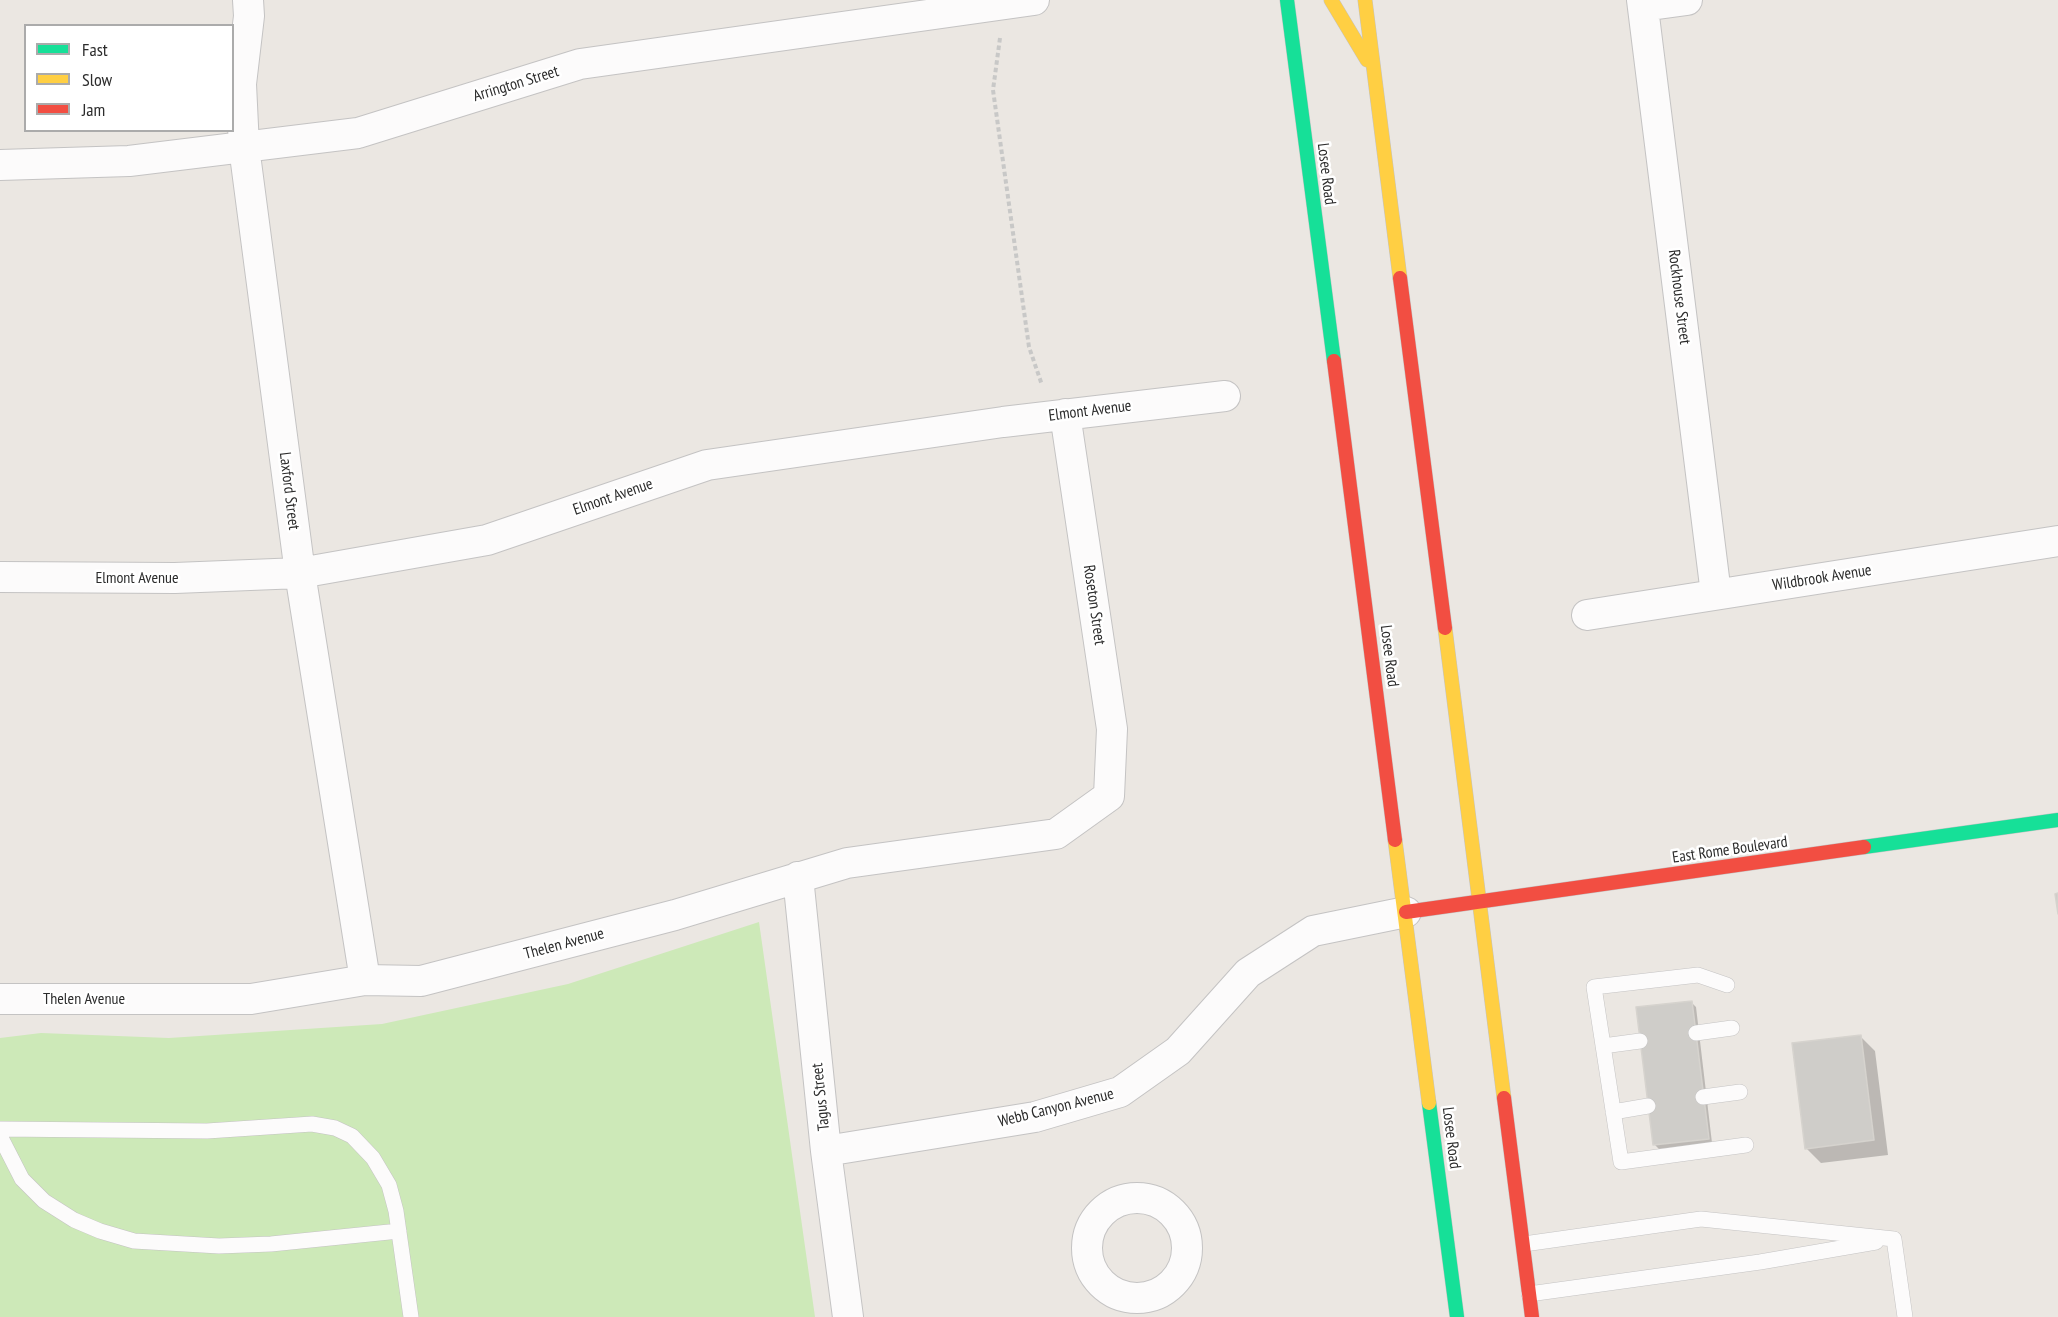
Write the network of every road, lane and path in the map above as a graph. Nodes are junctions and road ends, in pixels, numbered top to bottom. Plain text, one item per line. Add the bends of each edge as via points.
1 (248, 0) edge
2 (1034, 0) edge
3 (1287, 0) edge
4 (1331, 0) edge
5 (1365, 0) edge
6 (1687, 0) edge
7 (996, 3) edge
8 (1643, 3) edge
9 (1374, 72) junction
10 (244, 147) junction
11 (0, 165) edge
12 (1226, 396) dead end
13 (1065, 414) junction
14 (2058, 541) edge
15 (300, 573) junction
16 (0, 577) edge
17 (1716, 594) junction
18 (1587, 615) dead end
19 (1109, 796) joint
20 (2058, 820) edge
21 (798, 878) junction
22 (1479, 901) junction
23 (1406, 912) junction
24 (365, 980) junction
25 (1727, 985) dead end
26 (0, 999) edge
27 (1732, 1028) dead end
28 (1696, 1033) dead end
29 (1640, 1041) dead end
30 (1603, 1046) junction
31 (1740, 1092) dead end
32 (1703, 1097) dead end
33 (1648, 1106) dead end
34 (1613, 1112) junction
35 (0, 1128) edge
36 (0, 1136) edge
37 (1746, 1145) dead end
38 (826, 1151) junction
39 (399, 1231) junction
40 (1894, 1239) junction
41 (1524, 1244) junction
42 (1529, 1294) junction
43 (411, 1317) edge
44 (848, 1317) edge
45 (1457, 1317) edge
46 (1532, 1317) edge
47 (1905, 1317) edge

1 - 10 street, Laxford Street via 241,84
2 - 7 street, Arrington Street
3 - 23 main road, Losee Road
4 - 9 main road
5 - 9 main road
6 - 8 street
7 - 10 street, Arrington Street via 580,64 358,133
7 - 13 path via 1000,36 993,90 1029,347 1042,385
8 - 17 street, Rockhouse Street
9 - 22 main road
10 - 11 street, Arrington Street via 129,161
10 - 15 street, Laxford Street
12 - 13 street, Elmont Avenue
13 - 15 street, Elmont Avenue via 707,465 487,540
13 - 19 street, Roseton Street via 1112,729
14 - 17 street, Wildbrook Avenue
15 - 16 street, Elmont Avenue via 175,578
15 - 24 street, Laxford Street
17 - 18 street, Wildbrook Avenue
19 - 21 street, Thelen Avenue via 1056,834 847,863
20 - 22 main road, East Rome Boulevard
21 - 24 street, Thelen Avenue via 675,915 421,981
21 - 38 street, Tagus Street
22 - 23 main road, East Rome Boulevard
22 - 41 main road
23 - 38 street, Webb Canyon Avenue via 1313,931 1248,973 1178,1051 1120,1092 1035,1117
23 - 45 main road, Losee Road
24 - 26 street, Thelen Avenue via 251,999
25 - 30 lane via 1698,975 1594,987
27 - 28 lane
29 - 30 lane
30 - 34 lane
31 - 32 lane
33 - 34 lane
34 - 37 lane via 1621,1162
35 - 39 lane via 207,1131 312,1124 335,1128 352,1136 373,1158 389,1185
36 - 39 lane via 22,1179 44,1201 100,1232 134,1241 219,1246
38 - 44 street, Tagus Street
39 - 43 lane
40 - 41 lane via 1701,1219
40 - 42 lane
40 - 47 lane
41 - 42 main road
42 - 46 main road

